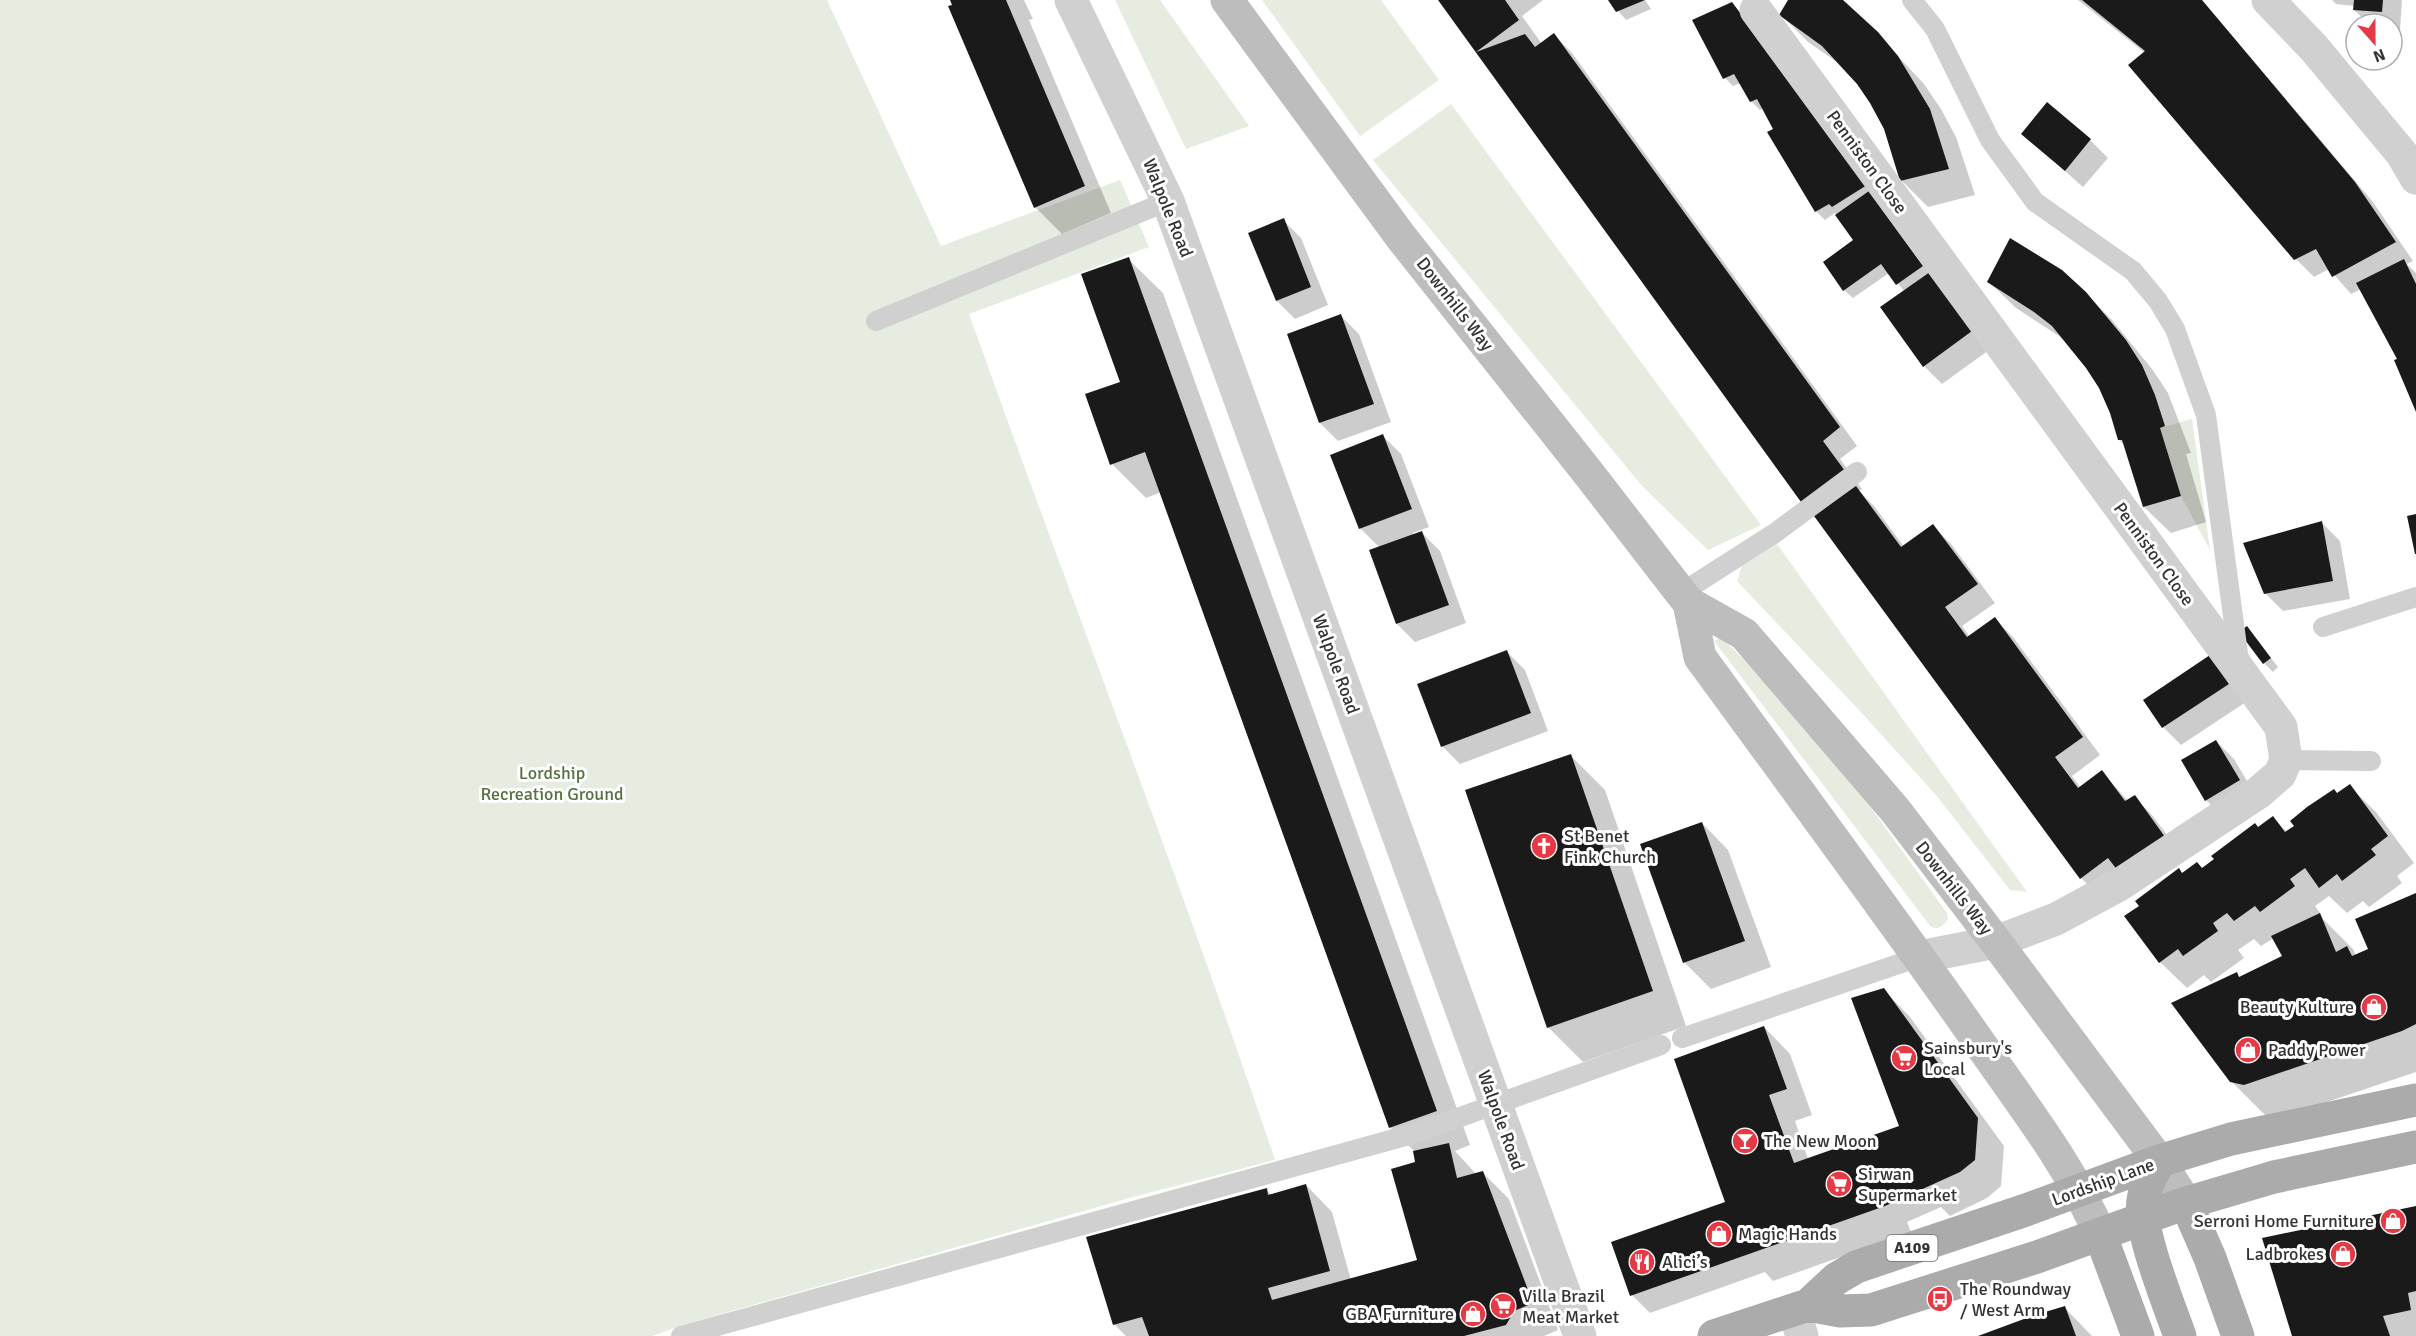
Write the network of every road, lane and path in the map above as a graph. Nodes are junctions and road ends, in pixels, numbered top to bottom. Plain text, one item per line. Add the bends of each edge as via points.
1 (1071, 0) edge
2 (1227, 0) edge
3 (1912, 0) edge
4 (2268, 0) edge
5 (1756, 10) dead end
6 (2416, 178) edge
7 (1168, 201) junction
8 (876, 321) dead end
9 (1857, 472) dead end
10 (2416, 597) edge
11 (1685, 598) junction
12 (2324, 627) dead end
13 (2241, 672) junction
14 (2286, 760) junction
15 (2371, 760) dead end
16 (1996, 942) junction
17 (1919, 957) junction
18 (1682, 1038) dead end
19 (1662, 1045) dead end
20 (2416, 1100) edge
21 (1495, 1103) junction
22 (2416, 1147) edge
23 (2174, 1183) junction
24 (2090, 1214) junction
25 (2143, 1220) junction
26 (1801, 1317) edge
27 (681, 1336) edge
28 (1580, 1336) edge
29 (1714, 1336) edge
30 (2138, 1336) edge
31 (2180, 1336) edge
32 (2238, 1336) edge

1 - 7 street, Walpole Road
2 - 11 main road, Downhills Way via 1401,237
3 - 13 lane via 1935,29 1990,140 2035,202 2133,271 2175,329 2206,415
4 - 6 street via 2314,48 2402,154
5 - 13 street, Penniston Close
7 - 8 lane
7 - 21 street, Walpole Road
9 - 11 lane
10 - 12 lane
11 - 16 main road, Downhills Way via 1744,634 1895,810
11 - 17 main road, Downhills Way via 1700,657
13 - 14 street, Penniston Close via 2281,727
14 - 15 lane
14 - 16 street via 2280,774 2258,793 2119,885 2056,919
16 - 17 street
16 - 23 main road, Downhills Way
17 - 18 lane
17 - 24 main road, Downhills Way
19 - 21 lane
20 - 23 main road, Lordship Lane / A109 via 2231,1139
21 - 27 lane via 1416,1133
21 - 28 street, Walpole Road
22 - 23 main road, Lordship Lane / A109 via 2274,1177
23 - 24 main road, Lordship Lane / A109
23 - 25 main road, Lordship Lane / A109
23 - 25 main road via 2143,1200
23 - 32 main road via 2210,1258
24 - 25 main road, Lordship Lane / A109
24 - 26 main road, Lordship Lane / A109 via 1871,1310
24 - 26 main road, Lordship Lane / A109 via 1856,1267 1836,1279
24 - 30 main road
25 - 31 main road
26 - 29 main road, Lordship Lane / A109

